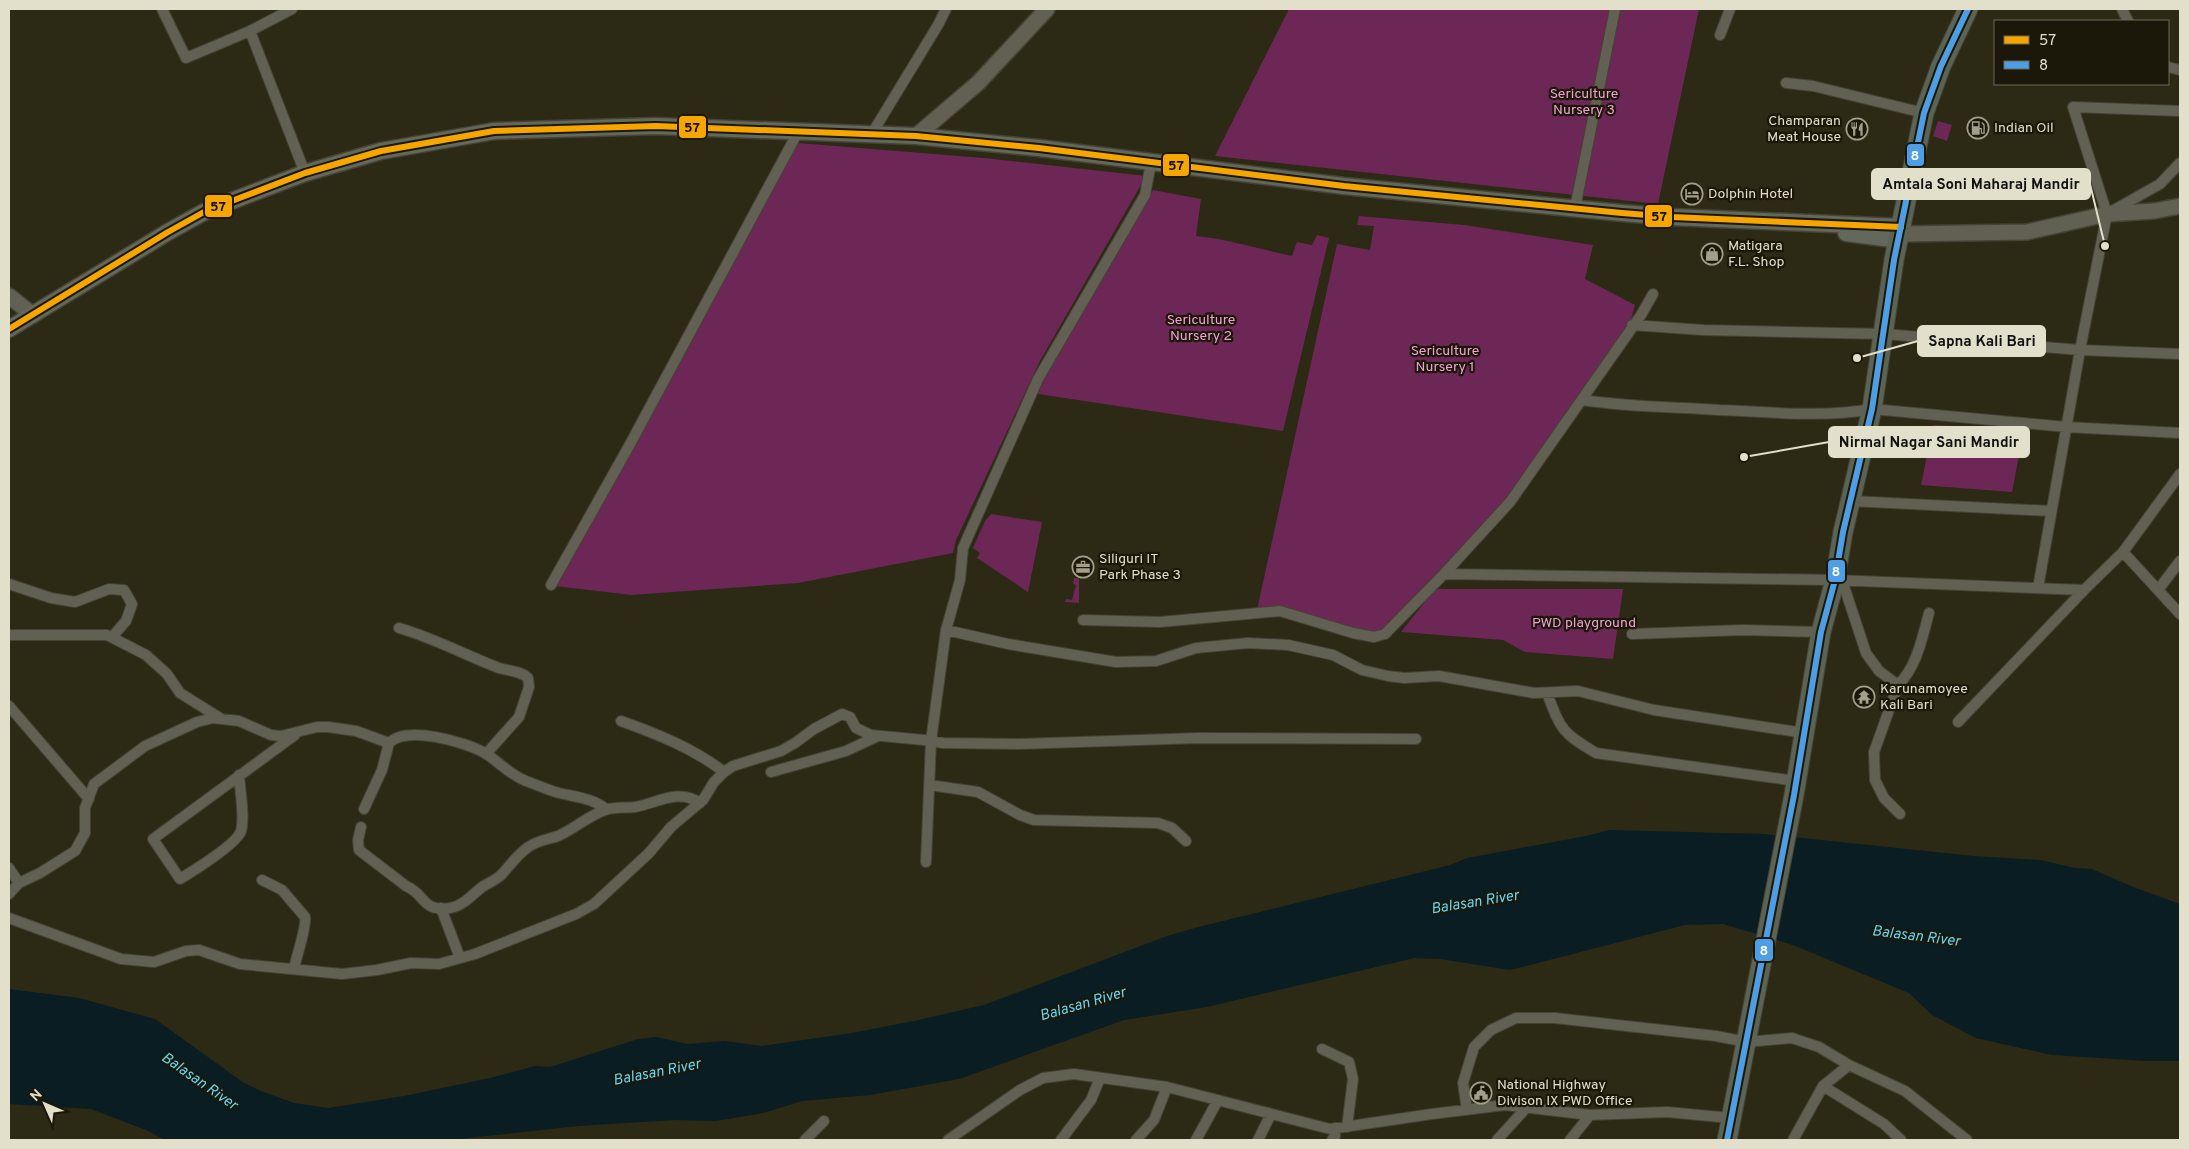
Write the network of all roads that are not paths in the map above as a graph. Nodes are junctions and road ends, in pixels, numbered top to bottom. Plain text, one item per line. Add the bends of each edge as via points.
1 (162, 9) edge
2 (292, 9) edge
3 (946, 9) edge
4 (1047, 9) edge
5 (1615, 9) edge
6 (1730, 9) edge
7 (1968, 9) edge
8 (1978, 9) edge
9 (250, 32) junction
10 (1720, 35) dead end
11 (1786, 83) dead end
12 (2180, 111) edge
13 (1924, 113) junction
14 (798, 132) junction
15 (871, 135) junction
16 (916, 136) junction
17 (1917, 152) junction
18 (1151, 163) junction
19 (2180, 163) edge
20 (305, 173) junction
21 (2180, 206) edge
22 (1575, 208) junction
23 (2107, 214) junction
24 (1774, 222) junction
25 (1900, 234) junction
26 (1876, 238) junction
27 (1894, 260) junction
28 (1653, 294) dead end
29 (9, 296) edge
30 (33, 315) junction
31 (1632, 326) junction
32 (9, 329) edge
33 (1884, 334) junction
34 (2080, 350) junction
35 (2180, 354) edge
36 (1582, 400) junction
37 (1872, 409) junction
38 (2066, 427) junction
39 (2180, 433) edge
40 (2180, 474) edge
41 (1851, 501) junction
42 (2051, 511) junction
43 (2123, 552) junction
44 (2180, 561) edge
45 (1444, 574) junction
46 (1839, 580) junction
47 (9, 584) edge
48 (551, 585) dead end
49 (2038, 588) junction
50 (2084, 590) junction
51 (2158, 590) junction
52 (1929, 613) dead end
53 (2180, 614) edge
54 (1083, 620) dead end
55 (399, 628) dead end
56 (946, 630) junction
57 (1821, 632) junction
58 (1632, 634) dead end
59 (9, 635) edge
60 (112, 637) junction
61 (1898, 685) junction
62 (1547, 693) junction
63 (9, 706) edge
64 (221, 718) junction
65 (621, 721) dead end
66 (1958, 722) dead end
67 (298, 733) junction
68 (1804, 733) junction
69 (879, 736) junction
70 (1416, 739) dead end
71 (931, 741) junction
72 (389, 744) junction
73 (486, 754) junction
74 (724, 772) junction
75 (772, 772) dead end
76 (239, 775) junction
77 (929, 785) junction
78 (1795, 788) junction
79 (89, 799) junction
80 (700, 803) junction
81 (364, 809) dead end
82 (606, 809) junction
83 (1900, 814) dead end
84 (361, 827) dead end
85 (1186, 841) dead end
86 (926, 862) dead end
87 (9, 868) edge
88 (262, 880) dead end
89 (19, 883) junction
90 (9, 894) edge
91 (441, 908) junction
92 (9, 918) edge
93 (460, 958) junction
94 (294, 969) junction
95 (1747, 1042) junction
96 (1322, 1049) dead end
97 (1849, 1065) junction
98 (1100, 1078) junction
99 (1824, 1086) junction
100 (1167, 1087) junction
101 (1218, 1100) junction
102 (1526, 1108) junction
103 (1467, 1110) junction
104 (1271, 1114) junction
105 (1590, 1115) junction
106 (1731, 1118) junction
107 (824, 1121) dead end
108 (1347, 1127) junction
109 (1336, 1136) edge
110 (805, 1140) edge
111 (948, 1140) edge
112 (1061, 1140) edge
113 (1136, 1140) edge
114 (1196, 1140) edge
115 (1258, 1140) edge
116 (1497, 1140) edge
117 (1570, 1140) edge
118 (1727, 1140) edge
119 (1793, 1140) edge
120 (1901, 1140) edge
121 (1967, 1140) edge

1 - 9 street via 186,58
2 - 9 street
3 - 15 street
4 - 16 street via 978,83
5 - 22 street
6 - 10 street
7 - 13 highway via 1941,66
8 - 17 highway
9 - 20 street
11 - 13 street via 1813,86
12 - 23 street via 2073,107
13 - 17 highway
14 - 15 main road
14 - 20 main road via 656,126 494,131 381,151
14 - 48 street
15 - 16 main road
16 - 18 main road
17 - 25 highway
18 - 22 main road via 1344,186
18 - 56 street via 1145,194 1038,379 968,536 961,554 960,580
19 - 23 street via 2160,184
20 - 30 main road via 204,212
21 - 23 street
22 - 24 main road
23 - 25 street via 2027,232
23 - 34 street
24 - 25 main road
24 - 26 main road
25 - 26 main road
25 - 27 highway
26 - 27 main road via 1886,245
27 - 33 highway
28 - 31 street
29 - 30 street
30 - 32 main road
31 - 33 street
31 - 36 street
33 - 34 street
33 - 37 highway
34 - 35 street
34 - 38 street
36 - 37 street via 1803,414
36 - 45 street via 1510,502
37 - 38 street
37 - 41 highway
38 - 39 street
38 - 42 street
40 - 43 street
41 - 42 street
41 - 46 highway
42 - 49 street
43 - 50 street
43 - 51 street
44 - 51 street
45 - 46 street
45 - 54 street via 1389,631 1378,637 1354,634 1280,611 1160,622
46 - 49 street
46 - 57 highway
46 - 61 street via 1866,654
47 - 60 street via 75,602 109,589 124,590 132,604 126,621
49 - 50 street
50 - 66 street
51 - 53 street
52 - 61 street via 1917,655
55 - 73 street via 528,678 529,687 519,717
56 - 62 street via 1116,662 1156,661 1196,648 1248,643 1288,646 1333,655 1362,670 1388,676 1438,676
56 - 71 street
57 - 58 street via 1743,630
57 - 68 highway
59 - 60 street
60 - 64 street via 146,655 167,674 180,693
61 - 83 street via 1874,752 1875,780 1884,798
62 - 68 street via 1578,691 1654,710
62 - 78 street via 1560,725 1571,739 1596,754
63 - 79 street
64 - 67 street via 242,722 276,736
64 - 79 street via 197,722 145,746 94,784
65 - 74 street via 662,735
67 - 72 street via 317,727 336,728 356,731
67 - 76 street
68 - 78 highway
69 - 71 street
69 - 74 street via 856,728 850,717 842,714 814,728 781,751 733,766
69 - 75 street via 846,751
70 - 71 street via 1199,738 1019,744
71 - 77 street
72 - 73 street via 405,736 445,738
72 - 81 street via 382,770
73 - 82 street via 504,770 525,781 587,799
74 - 80 street
76 - 76 street via 242,826 239,835 180,879 153,839
77 - 85 street via 978,792 1034,820 1166,825
77 - 86 street
78 - 95 highway
79 - 89 street via 85,808 85,833 75,851
80 - 82 street via 691,797 677,797 641,806
80 - 93 street via 671,827 649,853 594,904 576,914
82 - 91 street via 559,835 534,842 510,862 500,876 462,903
84 - 91 street via 359,850 411,888 424,903
87 - 89 street
88 - 94 street via 282,890 306,917
89 - 90 street
91 - 93 street
92 - 94 street via 130,961 154,962 198,950 232,962
93 - 94 street via 440,964 411,963 349,973
95 - 97 street via 1792,1038 1819,1048
95 - 103 street via 1555,1018 1516,1018 1491,1030 1474,1047 1464,1083
95 - 106 highway
96 - 108 street via 1349,1062 1353,1079
97 - 99 street
97 - 121 street via 1905,1091
98 - 100 street
98 - 111 street via 1074,1074 1043,1078 1020,1090
98 - 112 street via 1091,1100
99 - 119 street
99 - 120 street via 1884,1124
100 - 101 street
100 - 113 street via 1154,1120
101 - 104 street
101 - 114 street
102 - 103 street via 1505,1105
102 - 105 street
102 - 116 street
103 - 108 street
104 - 109 street via 1330,1129
104 - 115 street
105 - 106 street via 1667,1112
105 - 117 street
106 - 118 highway
107 - 110 street
108 - 109 street

